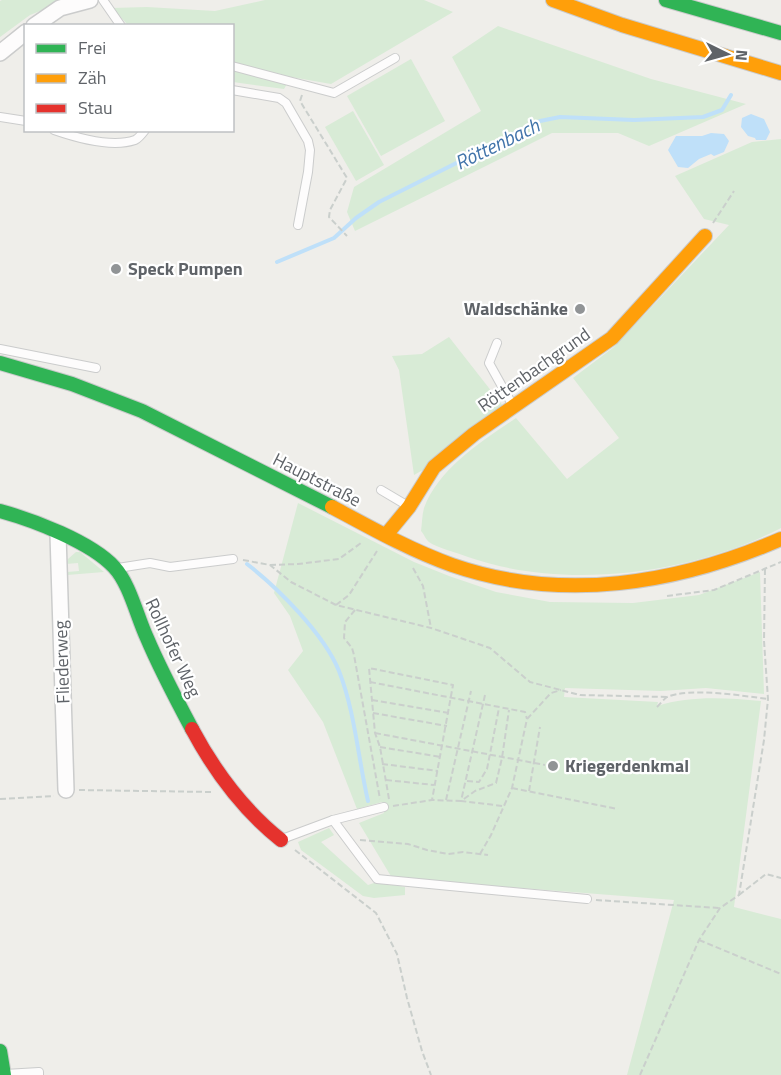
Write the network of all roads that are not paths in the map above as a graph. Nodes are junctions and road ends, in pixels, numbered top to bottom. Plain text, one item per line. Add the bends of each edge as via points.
1 (90, 0) edge
2 (103, 0) edge
3 (553, 0) edge
4 (666, 0) edge
5 (37, 24) edge
6 (120, 24) edge
7 (781, 33) edge
8 (24, 34) edge
9 (0, 53) edge
10 (395, 58) dead end
11 (234, 67) edge
12 (781, 73) edge
13 (234, 90) edge
14 (0, 117) edge
15 (24, 121) edge
16 (60, 132) edge
17 (143, 132) edge
18 (298, 225) dead end
19 (705, 236) road end
20 (497, 343) dead end
21 (0, 349) edge
22 (0, 363) edge
23 (96, 368) dead end
24 (514, 407) junction
25 (381, 490) dead end
26 (409, 507) junction
27 (0, 511) edge
28 (58, 534) junction
29 (386, 535) junction
30 (781, 539) edge
31 (233, 559) road end
32 (115, 568) junction
33 (66, 790) road end
34 (383, 807) road end
35 (333, 820) junction
36 (281, 840) joint
37 (587, 900) road end
38 (0, 1051) edge
39 (3, 1074) edge
40 (39, 1075) edge

1 - 5 street via 60,8
2 - 6 lane
3 - 12 main road via 621,25
4 - 7 main road
8 - 9 street
10 - 11 lane via 334,93
13 - 18 lane via 279,98 286,103 308,141 308,172
14 - 15 lane
16 - 17 lane via 82,139 120,142 137,140
19 - 24 main road, Röttenbachgrund via 612,338
20 - 24 lane via 489,363
21 - 23 lane
22 - 29 main road, Hauptstraße via 142,411
24 - 26 main road, Röttenbachgrund via 474,434 435,468
25 - 26 lane
26 - 29 main road, Röttenbachgrund
27 - 28 main road, Rollhofer Weg
28 - 32 main road, Rollhofer Weg via 88,548
28 - 33 street, Fliederweg
29 - 30 main road, Hauptstraße via 447,563 500,576 595,585 671,578 722,564
31 - 32 lane via 170,567 150,563
32 - 36 main road, Rollhofer Weg via 213,768 262,827
34 - 35 lane
35 - 36 lane
35 - 37 lane via 377,879
38 - 39 main road
39 - 40 lane

